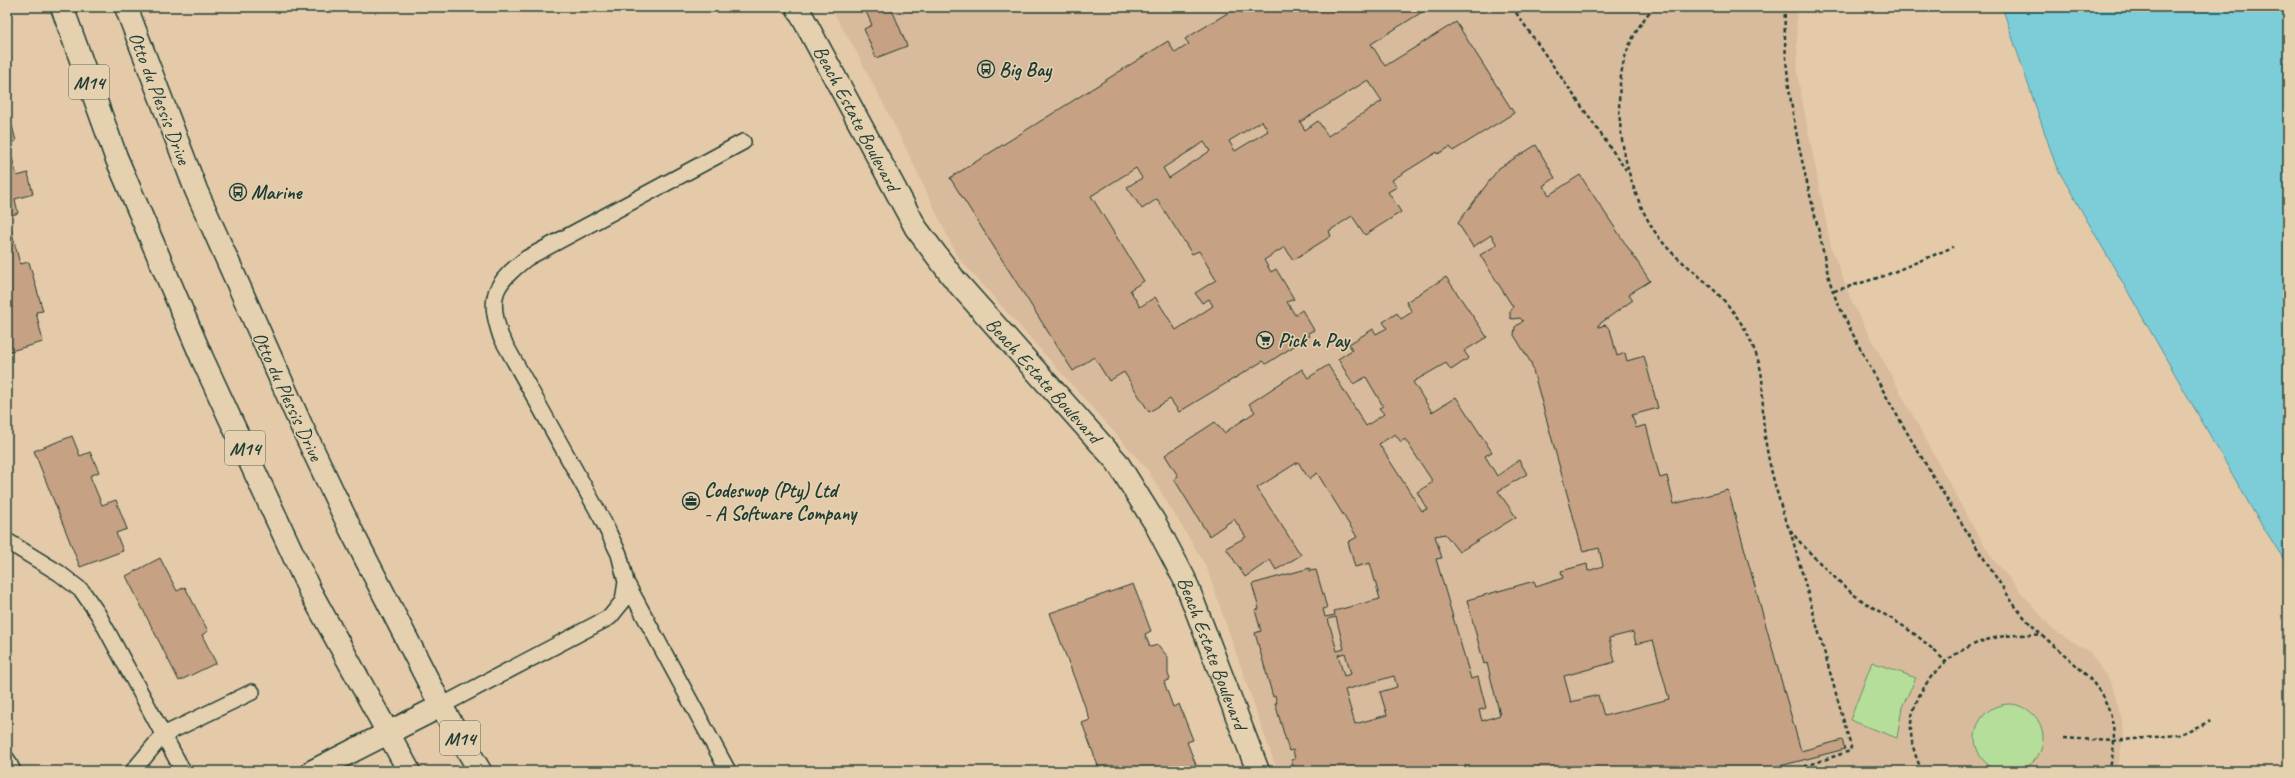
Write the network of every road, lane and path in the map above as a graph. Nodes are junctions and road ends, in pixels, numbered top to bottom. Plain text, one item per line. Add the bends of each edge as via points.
1 (62, 7) edge
2 (126, 7) edge
3 (797, 7) edge
4 (1512, 7) edge
5 (1654, 7) edge
6 (1785, 7) edge
7 (743, 142) dead end
8 (1628, 172) junction
9 (1953, 247) dead end
10 (1834, 291) junction
11 (1789, 528) junction
12 (7, 541) edge
13 (626, 582) junction
14 (2042, 636) junction
15 (1945, 661) junction
16 (252, 692) dead end
17 (441, 706) junction
18 (2211, 721) dead end
19 (388, 733) junction
20 (163, 735) junction
21 (2064, 738) dead end
22 (2112, 741) junction
23 (7, 759) edge
24 (13, 771) edge
25 (133, 771) edge
26 (183, 771) edge
27 (313, 771) edge
28 (409, 771) edge
29 (480, 771) edge
30 (728, 771) edge
31 (1258, 771) edge
32 (1791, 771) edge
33 (1922, 771) edge
34 (2108, 771) edge

1 - 19 main road, M14 via 116,156 202,358 310,591
2 - 17 main road, Otto du Plessis Drive / M14 via 196,190 256,326 350,528
3 - 31 main road, Beach Estate Boulevard via 916,228 955,280 1117,462 1155,523 1184,578
4 - 8 path
5 - 8 path via 1645,17 1631,43 1622,77 1620,120
6 - 10 path via 1785,41 1796,128
7 - 13 lane via 527,258 506,274 496,292 493,313 500,337 601,517 618,554
8 - 11 path via 1648,220 1664,245 1717,292 1743,325 1753,346 1762,370 1763,414 1772,477
9 - 10 path via 1884,276
10 - 14 path via 1871,368 1941,491 2013,604
11 - 15 path via 1848,590 1915,634
11 - 32 path via 1851,747 1850,751
12 - 20 lane via 59,573 82,591 98,614
13 - 17 lane via 623,601 610,617
13 - 30 lane
14 - 15 path via 2005,636 1983,640 1968,646
14 - 22 path via 2075,662 2096,687 2111,713
15 - 33 path via 1925,685 1915,704 1910,728 1912,746
16 - 20 lane
17 - 19 main road
17 - 29 main road, Otto du Plessis Drive / M14
18 - 22 path via 2178,735
19 - 27 main road
19 - 28 main road, M14
20 - 25 lane
20 - 26 lane
21 - 22 path
22 - 34 path
23 - 24 lane

